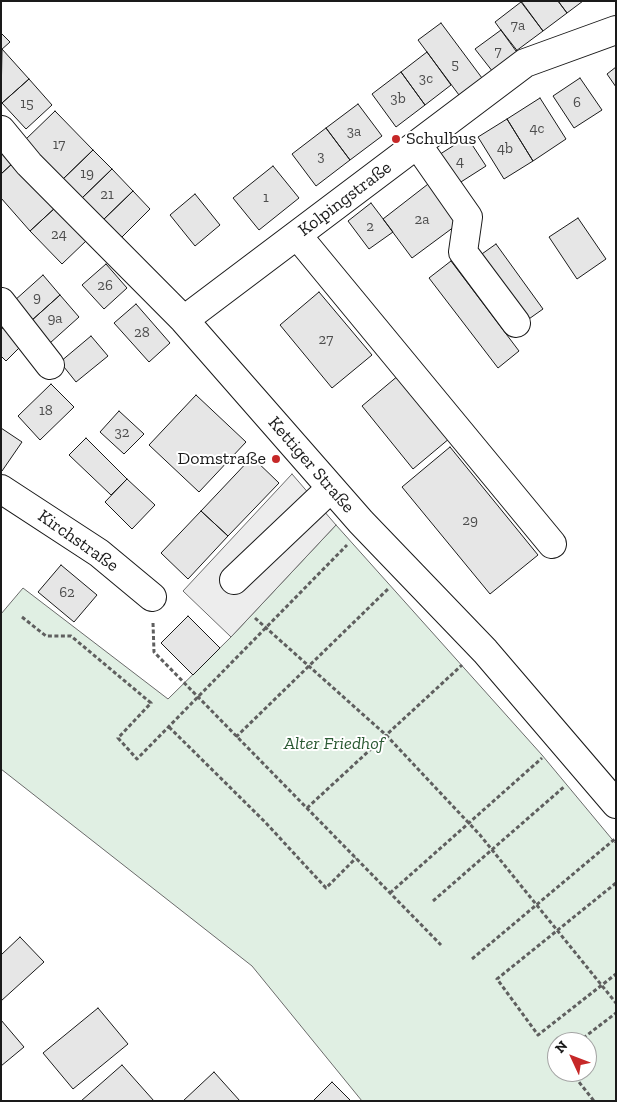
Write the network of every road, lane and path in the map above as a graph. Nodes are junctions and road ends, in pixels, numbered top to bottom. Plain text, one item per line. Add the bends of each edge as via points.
1 (616, 30) edge
2 (1, 130) edge
3 (417, 144) junction
4 (297, 234) junction
5 (1, 302) edge
6 (184, 320) junction
7 (516, 322) dead end
8 (50, 365) dead end
9 (331, 488) junction
10 (1, 489) edge
11 (353, 539) dead end
12 (552, 544) dead end
13 (234, 580) dead end
14 (393, 584) dead end
15 (152, 597) joint
16 (22, 617) dead end
17 (256, 618) dead end
18 (266, 628) junction
19 (464, 663) dead end
20 (310, 666) junction
21 (198, 698) junction
22 (169, 727) junction
23 (386, 735) junction
24 (236, 737) junction
25 (546, 754) dead end
26 (569, 782) dead end
27 (616, 804) edge
28 (307, 808) junction
29 (468, 823) junction
30 (616, 838) edge
31 (492, 850) junction
32 (356, 858) junction
33 (616, 883) edge
34 (390, 893) junction
35 (433, 901) dead end
36 (536, 905) junction
37 (557, 930) junction
38 (441, 945) dead end
39 (472, 959) dead end
40 (616, 974) edge
41 (601, 985) junction
42 (616, 1004) edge
43 (616, 1013) edge
44 (591, 1032) edge
45 (579, 1082) edge
46 (594, 1101) edge

1 - 3 street, Kolpingstraße via 525,63
2 - 6 street, Kettiger Straße via 29,164
3 - 4 street, Kolpingstraße
3 - 7 street via 468,217 464,252
4 - 6 street, Kolpingstraße
4 - 12 street
5 - 8 street
6 - 9 street, Kettiger Straße
9 - 13 street
9 - 27 street, Kettiger Straße via 485,651
10 - 15 street, Kirchstraße via 99,553
11 - 18 path
14 - 20 path
15 - 21 path via 154,652
16 - 22 path via 46,636 71,636 150,703 118,738 137,759
17 - 18 path
18 - 20 path
18 - 21 path
19 - 23 path
20 - 23 path
20 - 24 path
21 - 22 path
21 - 24 path
22 - 32 path via 326,888
23 - 28 path
23 - 29 path
24 - 28 path
25 - 29 path
26 - 31 path
28 - 32 path
29 - 31 path
29 - 34 path
30 - 36 path
31 - 35 path
31 - 36 path
32 - 34 path
33 - 37 path
34 - 38 path
36 - 37 path
36 - 39 path
37 - 41 path
37 - 41 path via 497,979 538,1035
40 - 41 path
41 - 42 path
43 - 44 path
45 - 46 path

